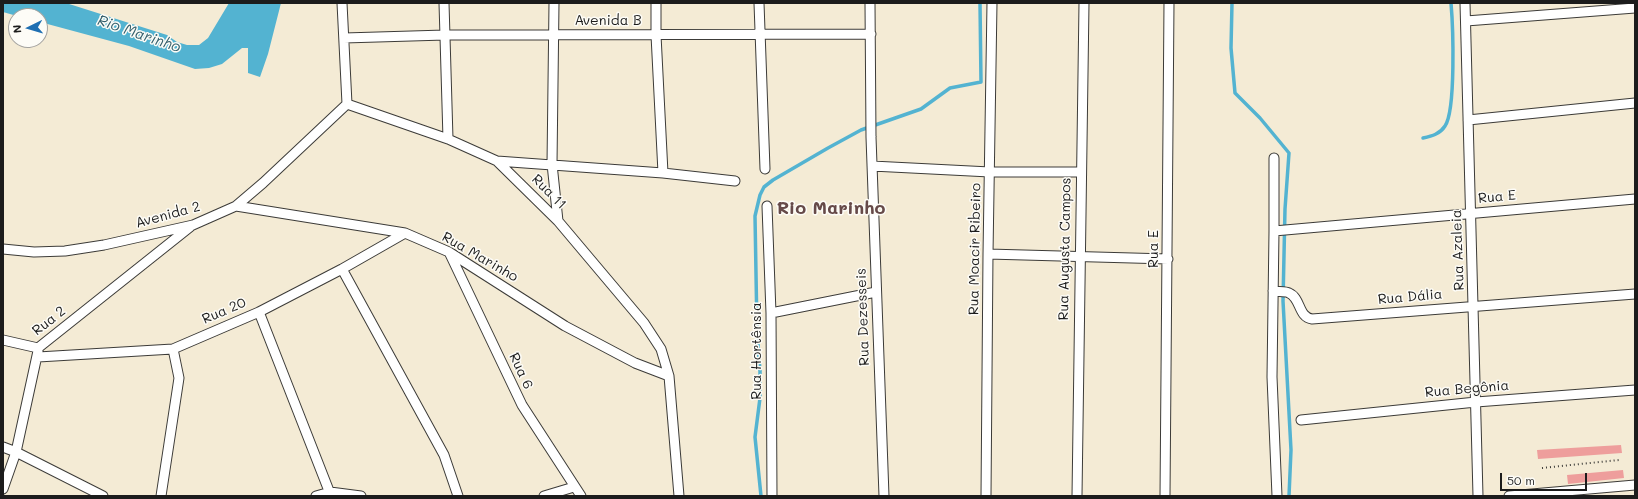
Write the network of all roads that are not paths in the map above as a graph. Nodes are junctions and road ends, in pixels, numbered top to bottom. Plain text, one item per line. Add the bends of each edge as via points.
1 (342, 3) edge
2 (444, 3) edge
3 (554, 3) edge
4 (656, 3) edge
5 (759, 3) edge
6 (870, 3) edge
7 (992, 3) edge
8 (1084, 3) edge
9 (1169, 3) edge
10 (1465, 3) edge
11 (1635, 8) edge
12 (1466, 21) junction
13 (554, 34) junction
14 (759, 34) junction
15 (871, 34) junction
16 (445, 35) junction
17 (656, 35) junction
18 (344, 38) junction
19 (1635, 103) edge
20 (347, 104) junction
21 (1468, 120) junction
22 (448, 139) junction
23 (1274, 158) dead end
24 (497, 161) junction
25 (552, 164) junction
26 (872, 166) junction
27 (765, 169) dead end
28 (990, 172) junction
29 (1080, 172) junction
30 (663, 173) junction
31 (735, 181) dead end
32 (1635, 199) edge
33 (236, 206) junction
34 (767, 206) dead end
35 (1471, 213) junction
36 (558, 221) junction
37 (193, 225) junction
38 (1277, 230) junction
39 (405, 233) junction
40 (3, 249) edge
41 (448, 252) junction
42 (988, 254) junction
43 (1079, 258) junction
44 (1168, 259) junction
45 (342, 269) junction
46 (876, 292) junction
47 (1279, 292) junction
48 (1635, 294) edge
49 (1473, 306) junction
50 (259, 312) junction
51 (771, 313) junction
52 (3, 340) edge
53 (174, 348) junction
54 (38, 352) junction
55 (668, 376) junction
56 (1635, 390) edge
57 (1476, 402) junction
58 (1301, 420) dead end
59 (3, 446) edge
60 (16, 452) junction
61 (1635, 484) edge
62 (574, 487) junction
63 (3, 489) edge
64 (331, 494) edge
65 (102, 496) edge
66 (162, 496) edge
67 (316, 496) edge
68 (361, 496) edge
69 (458, 496) edge
70 (544, 496) edge
71 (581, 496) edge
72 (679, 496) edge
73 (772, 496) edge
74 (884, 496) edge
75 (986, 496) edge
76 (1077, 496) edge
77 (1165, 496) edge
78 (1278, 496) edge
79 (1478, 496) edge
80 (1509, 496) edge

1 - 18 street
2 - 16 street
3 - 13 street
4 - 17 street
5 - 14 street
6 - 15 street, Rua Dezesseis
7 - 28 street, Rua Moacir Ribeiro
8 - 29 street, Rua Augusta Campos
9 - 44 street, Rua E
10 - 12 street, Rua Azaleia
11 - 12 street
12 - 21 street, Rua Azaleia
13 - 16 street, Avenida B
13 - 17 street, Avenida B
13 - 25 street
14 - 15 street, Avenida B
14 - 17 street, Avenida B
14 - 27 street
15 - 26 street, Rua Dezesseis
16 - 18 street, Avenida B
16 - 22 street
17 - 30 street
18 - 20 street
19 - 21 street
20 - 22 street, Rua 11
20 - 33 street, Avenida 2
21 - 35 street, Rua Azaleia
22 - 24 street, Rua 11
23 - 38 street
24 - 25 street
24 - 36 street, Rua 11
25 - 30 street
25 - 36 street
26 - 28 street
26 - 46 street, Rua Dezesseis
28 - 29 street
28 - 42 street, Rua Moacir Ribeiro
29 - 43 street, Rua Augusta Campos
30 - 31 street
32 - 35 street, Rua E
33 - 37 street, Avenida 2
33 - 39 street, Rua Marinho
34 - 51 street, Rua Hortênsia
35 - 38 street, Rua E
35 - 49 street, Rua Azaleia
36 - 55 street, Rua 11 via 653,334 661,349
37 - 40 street, Avenida 2 via 65,251
37 - 54 street, Rua 2
38 - 47 street
39 - 41 street, Rua Marinho
39 - 45 street, Rua 20
41 - 55 street, Rua Marinho via 565,326 635,363
41 - 62 street, Rua 6 via 522,405
42 - 43 street
42 - 75 street, Rua Moacir Ribeiro
43 - 44 street
43 - 76 street, Rua Augusta Campos
44 - 77 street, Rua E
45 - 50 street, Rua 20
45 - 69 street via 444,455
46 - 51 street
46 - 74 street, Rua Dezesseis
47 - 49 street, Rua Dália via 1294,297 1305,317 1312,319
47 - 78 street via 1272,377
48 - 49 street, Rua Dália
49 - 57 street, Rua Azaleia
50 - 53 street, Rua 20
50 - 64 street
51 - 73 street, Rua Hortênsia
52 - 54 street, Rua 20
53 - 54 street, Rua 20
53 - 66 street via 179,378
54 - 60 street, Rua 2
55 - 72 street, Rua 11
56 - 57 street, Rua Begônia
57 - 58 street, Rua Begônia
57 - 79 street, Rua Azaleia
59 - 60 street
60 - 63 street, Rua 2
60 - 65 street
61 - 80 street
62 - 70 street
62 - 71 street, Rua 6
64 - 67 street
64 - 68 street

